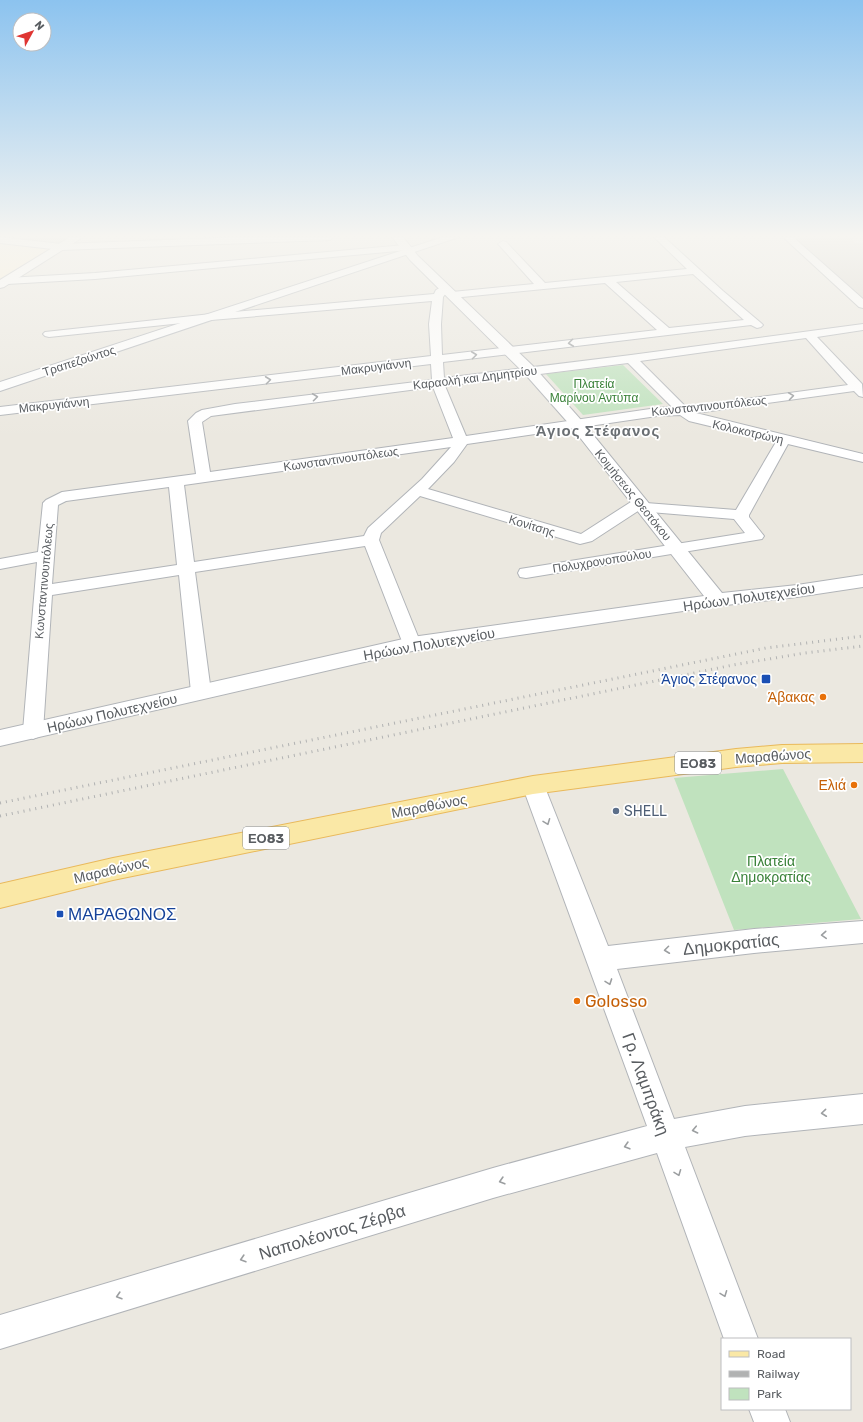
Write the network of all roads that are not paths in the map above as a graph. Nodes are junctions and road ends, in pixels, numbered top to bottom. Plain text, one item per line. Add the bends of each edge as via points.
1 (252, 303) edge
2 (350, 303) edge
3 (442, 303) edge
4 (456, 303) edge
5 (634, 303) edge
6 (729, 303) edge
7 (211, 317) junction
8 (752, 322) junction
9 (863, 327) edge
10 (665, 331) junction
11 (49, 334) dead end
12 (810, 336) junction
13 (776, 340) junction
14 (511, 351) junction
15 (631, 359) junction
16 (437, 360) junction
17 (530, 371) junction
18 (438, 383) junction
19 (229, 385) junction
20 (0, 386) edge
21 (860, 390) edge
22 (235, 408) junction
23 (0, 411) edge
24 (683, 411) junction
25 (576, 423) junction
26 (784, 440) junction
27 (461, 441) junction
28 (863, 458) edge
29 (204, 478) junction
30 (176, 482) junction
31 (418, 491) junction
32 (641, 505) junction
33 (741, 515) junction
34 (586, 538) junction
35 (371, 540) junction
36 (676, 549) junction
37 (46, 556) junction
38 (602, 561) junction
39 (0, 564) edge
40 (186, 569) junction
41 (526, 573) dead end
42 (863, 581) edge
43 (43, 591) junction
44 (717, 600) junction
45 (412, 644) junction
46 (201, 692) junction
47 (32, 731) junction
48 (0, 738) edge
49 (863, 753) edge
50 (533, 785) junction
51 (0, 896) edge
52 (863, 932) edge
53 (600, 959) junction
54 (863, 1109) edge
55 (665, 1136) junction
56 (0, 1332) edge
57 (741, 1338) edge
58 (767, 1410) edge
59 (772, 1422) edge

1 - 7 street, Τραπεζούντος
2 - 7 street
3 - 16 street via 435,324
4 - 14 street, Κοιμήσεως Θεοτόκου
5 - 10 street
6 - 8 street
7 - 11 street
7 - 20 street, Τραπεζούντος
8 - 10 street, Μακρυγιάννη
8 - 13 street
9 - 12 street, Καραολή και Δημητρίου
10 -> 14 street, Μακρυγιάννη
12 - 13 street, Καραολή και Δημητρίου
12 - 21 street
13 - 15 street, Καραολή και Δημητρίου
16 -> 14 street, Μακρυγιάννη
14 - 17 street, Κοιμήσεως Θεοτόκου
15 - 17 street, Καραολή και Δημητρίου
15 - 24 street, Κολοκοτρώνη
16 - 18 street
19 -> 16 street, Μακρυγιάννη
17 - 18 street, Καραολή και Δημητρίου
17 - 25 street, Κοιμήσεως Θεοτόκου
22 -> 18 street, Καραολή και Δημητρίου
18 - 27 street
19 - 22 street
19 - 23 street, Μακρυγιάννη
24 -> 21 street, Κωνσταντινουπόλεως
22 - 29 street, Καραολή και Δημητρίου via 207,413 196,420
24 - 25 street, Κωνσταντινουπόλεως
24 - 26 street, Κολοκοτρώνη via 700,420
25 - 27 street, Κωνσταντινουπόλεως
25 - 32 street, Κοιμήσεως Θεοτόκου
26 - 28 street, Κολοκοτρώνη
26 - 33 street
27 - 29 street, Κωνσταντινουπόλεως
27 - 31 street via 450,459
29 - 30 street, Κωνσταντινουπόλεως
30 - 37 street, Κωνσταντινουπόλεως via 54,500 51,502
30 - 40 street
31 - 34 street, Κονίτσης via 577,539
31 - 35 street via 374,531
32 - 33 street
32 - 34 street
32 - 36 street, Κοιμήσεως Θεοτόκου
33 - 36 street, Πολυχρονοπούλου via 740,518 756,536
34 - 38 street
35 - 40 street
35 - 45 street
36 - 38 street, Πολυχρονοπούλου
36 - 44 street, Κοιμήσεως Θεοτόκου
37 - 39 street
37 - 43 street, Κωνσταντινουπόλεως
38 - 41 street, Πολυχρονοπούλου
40 - 43 street
40 - 46 street
42 - 44 street, Ηρώων Πολυτεχνείου
43 - 47 street, Κωνσταντινουπόλεως
44 - 45 street, Ηρώων Πολυτεχνείου
45 - 46 street, Ηρώων Πολυτεχνείου
46 - 47 street, Ηρώων Πολυτεχνείου
47 - 48 street, Ηρώων Πολυτεχνείου
49 - 50 main road, Μαραθώνος / ΕΟ83 via 782,754 736,758
50 - 51 main road, Μαραθώνος / ΕΟ83 via 113,869
50 -> 53 street, Γρ. Λαμπράκη
52 -> 53 street, Δημοκρατίας via 718,944
53 -> 55 street, Γρ. Λαμπράκη
54 -> 55 street, Ναπολέοντος Ζέρβα via 745,1121
55 -> 56 street, Ναπολέοντος Ζέρβα via 494,1184
55 -> 57 street, Γρ. Λαμπράκη
58 - 59 street

